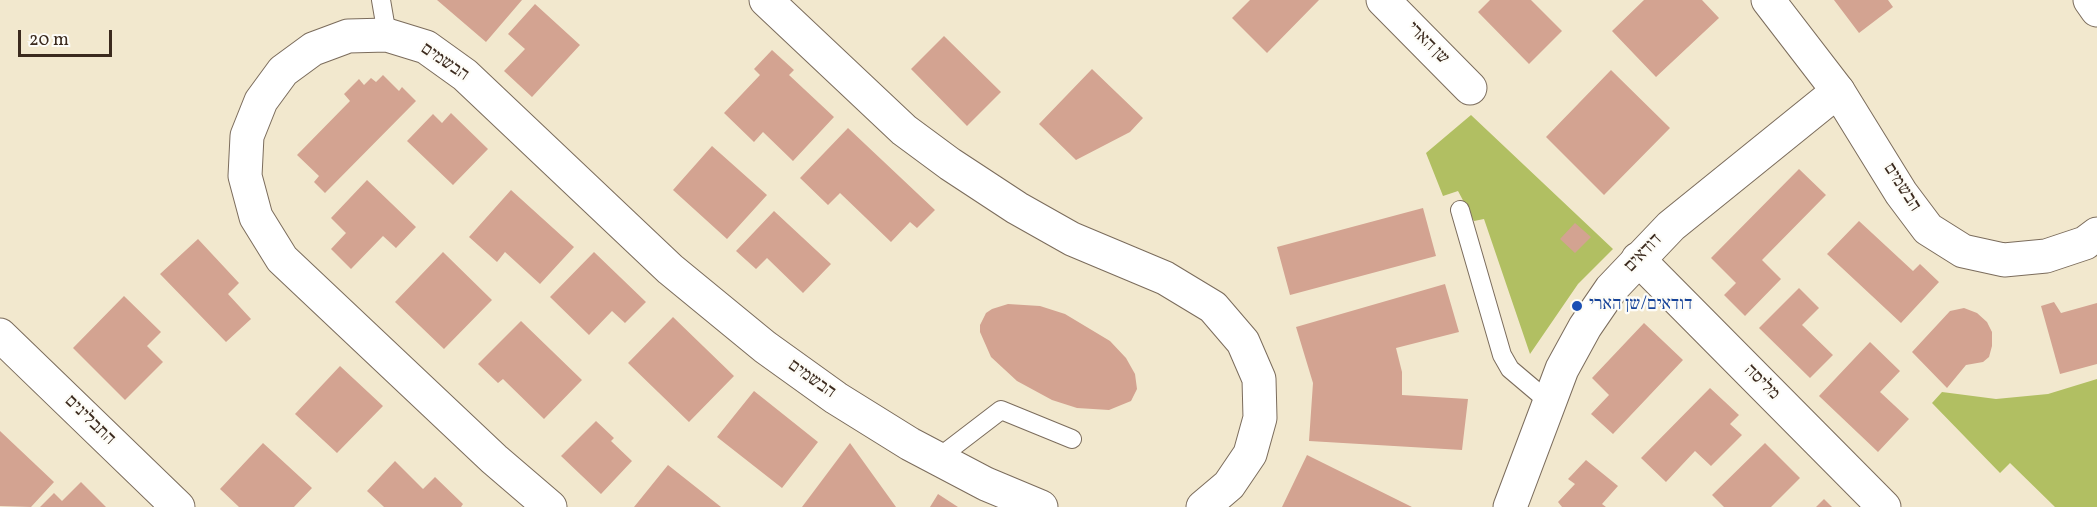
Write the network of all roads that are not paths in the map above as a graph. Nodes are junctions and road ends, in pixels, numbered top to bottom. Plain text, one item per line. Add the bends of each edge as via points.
1 (381, 0) edge
2 (766, 0) edge
3 (1383, 0) edge
4 (1768, 0) edge
5 (2090, 0) edge
6 (2097, 10) edge
7 (387, 35) junction
8 (1470, 88) dead end
9 (1838, 91) junction
10 (1460, 210) dead end
11 (2097, 234) edge
12 (1638, 259) junction
13 (0, 335) edge
14 (1549, 402) junction
15 (1072, 439) dead end
16 (937, 459) junction
17 (178, 507) edge
18 (549, 507) edge
19 (1041, 507) edge
20 (1203, 507) edge
21 (1510, 507) edge
22 (1884, 507) edge

1 - 7 lane
2 - 20 street via 904,130 934,153 1072,238 1165,278 1213,307 1244,342 1259,379 1260,417 1250,454 1229,485
3 - 8 street, שן הארי
4 - 9 street, הבשמים
5 - 6 street
7 - 16 street, הבשמים via 426,48 465,75 670,269 731,321 836,398
7 - 18 street, הבשמים via 348,36 313,49 283,71 261,101 247,136 245,176 256,217 282,258
9 - 11 street, הבשמים via 1928,229 1963,251 2004,260 2046,256 2085,243
9 - 12 street, דודאים via 1704,198
10 - 14 lane via 1502,355 1510,369
12 - 14 street, דודאים via 1585,327
12 - 22 street, מליסה
13 - 17 street, התבלינים
14 - 21 street, דודאים
15 - 16 lane via 1001,410
16 - 19 street, הבשמים

